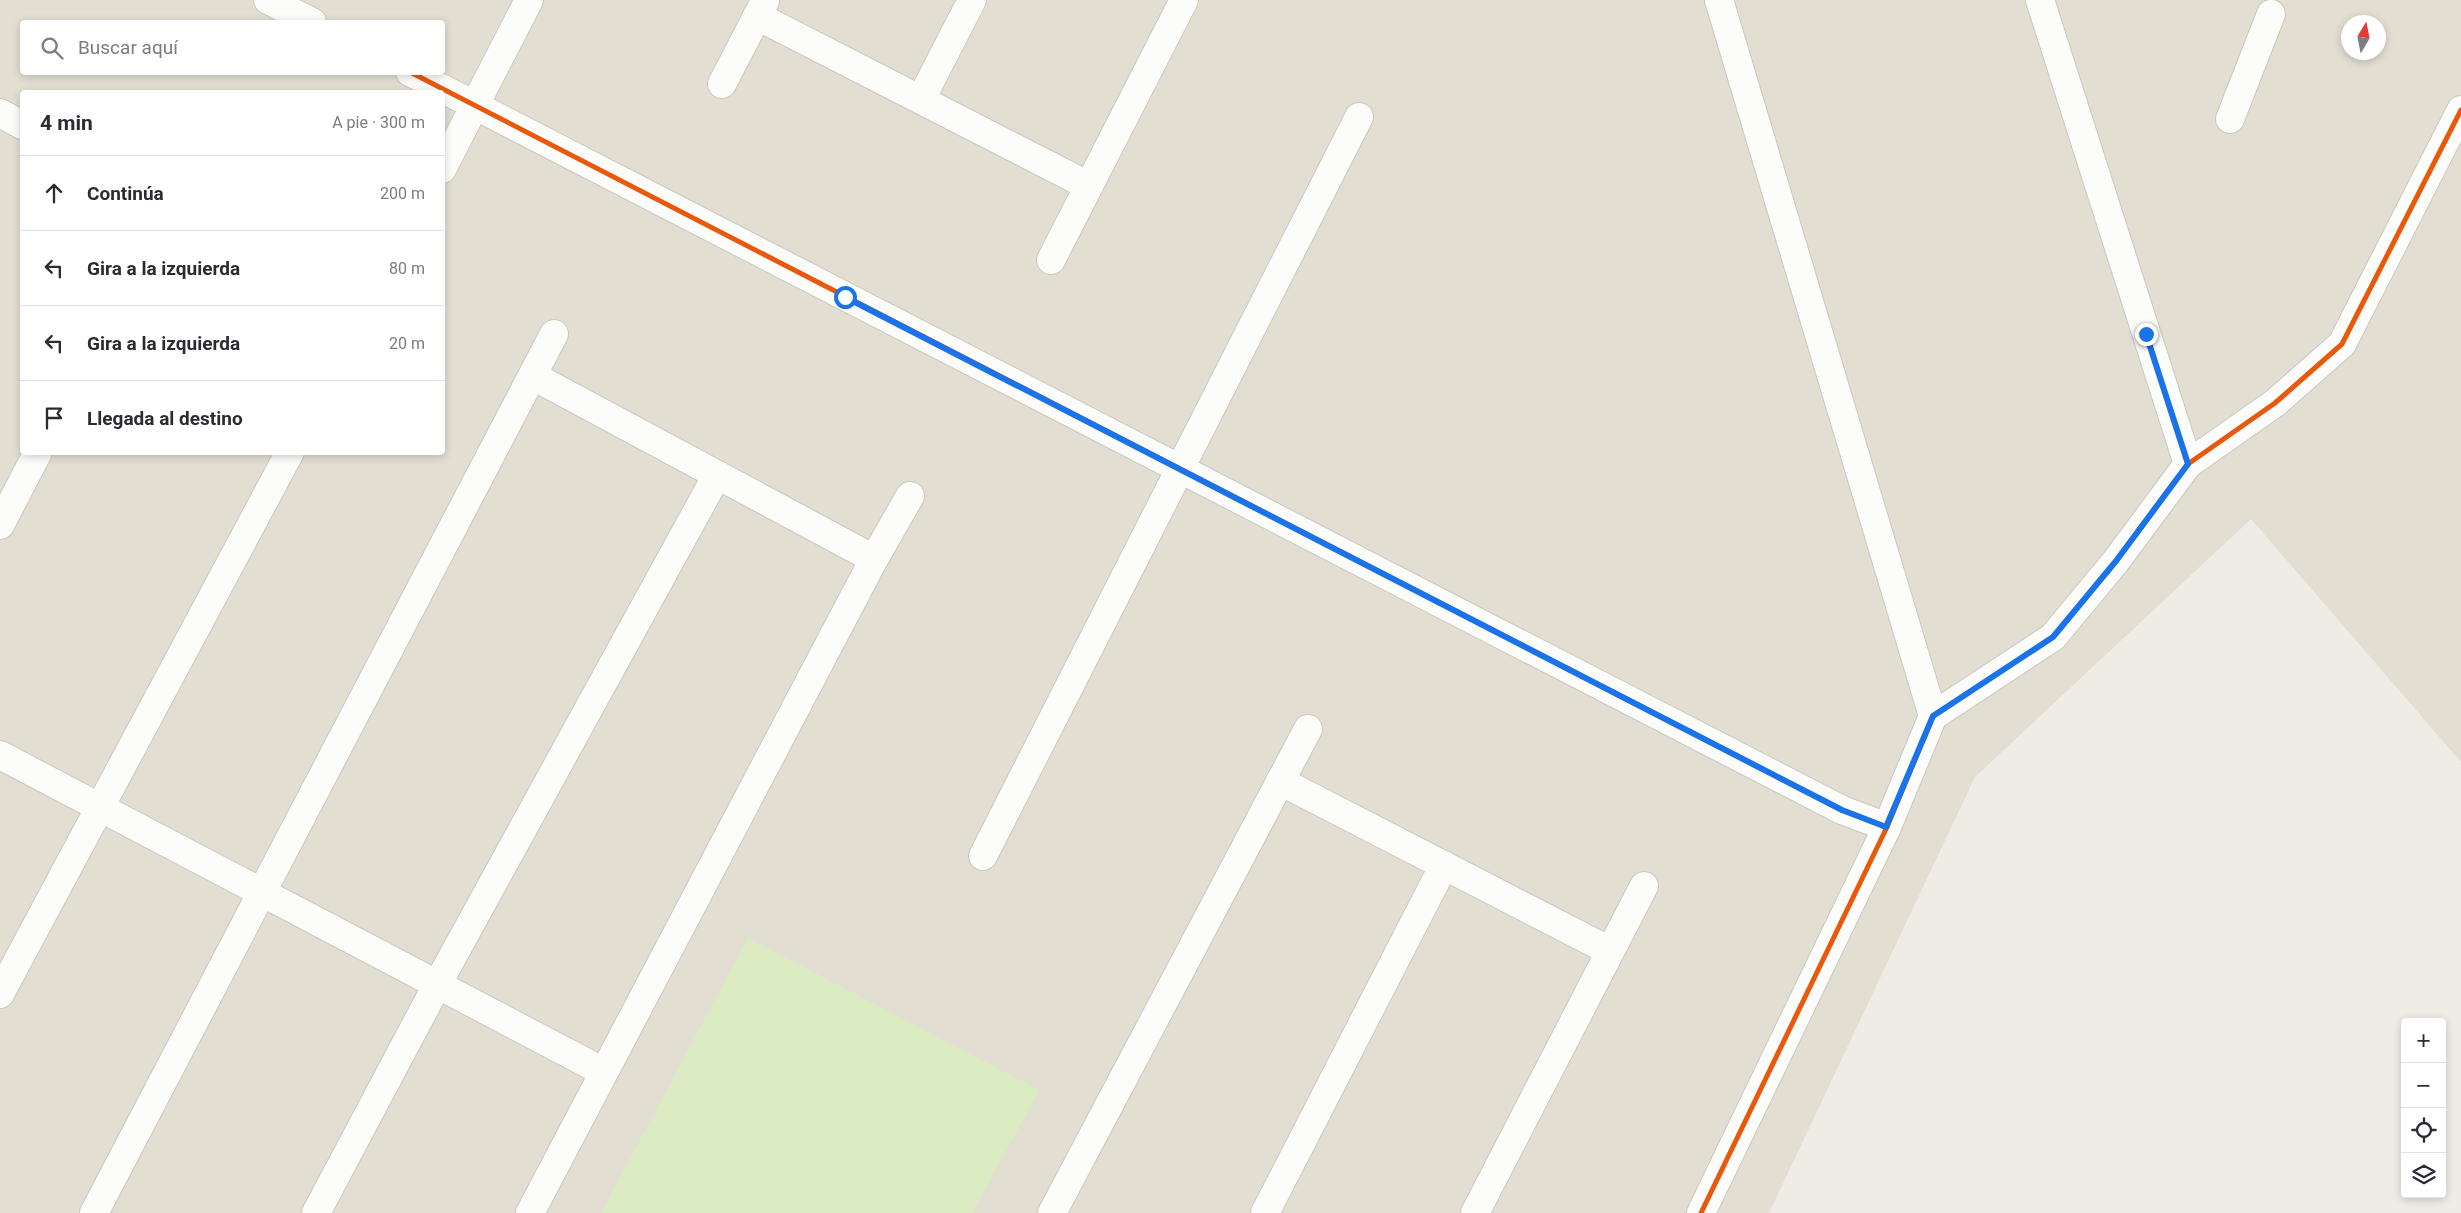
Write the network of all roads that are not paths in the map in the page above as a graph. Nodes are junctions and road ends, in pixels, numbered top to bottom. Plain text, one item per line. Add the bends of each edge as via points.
1 (268, 0) edge
2 (529, 0) edge
3 (972, 0) edge
4 (1184, 0) edge
5 (1718, 0) edge
6 (2040, 0) edge
7 (2272, 5) edge
8 (761, 8) edge
9 (308, 20) edge
10 (416, 75) edge
11 (722, 84) dead end
12 (445, 90) edge
13 (445, 90) edge
14 (921, 99) junction
15 (476, 106) junction
16 (2461, 110) edge
17 (1360, 117) dead end
18 (2230, 118) dead end
19 (445, 163) edge
20 (1089, 186) junction
21 (1051, 260) dead end
22 (554, 334) dead end
23 (533, 376) junction
24 (36, 455) edge
25 (288, 455) edge
26 (2188, 464) junction
27 (1179, 469) junction
28 (717, 475) junction
29 (910, 496) dead end
30 (0, 525) edge
31 (874, 559) junction
32 (1933, 716) junction
33 (1308, 729) dead end
34 (0, 755) edge
35 (1280, 780) junction
36 (100, 808) junction
37 (1886, 827) junction
38 (983, 856) dead end
39 (1444, 865) junction
40 (1644, 886) dead end
41 (260, 892) junction
42 (1610, 951) junction
43 (438, 985) junction
44 (0, 994) edge
45 (604, 1072) junction
46 (94, 1213) edge
47 (316, 1213) edge
48 (530, 1213) edge
49 (1052, 1213) edge
50 (1266, 1213) edge
51 (1475, 1213) edge
52 (1701, 1213) edge

1 - 9 street
2 - 15 street
3 - 14 street
4 - 20 street
5 - 32 street
6 - 26 street
7 - 18 street
8 - 11 street
8 - 14 street
10 - 13 street
12 - 15 street
14 - 20 street
15 - 19 street
15 - 27 street
16 - 26 street via 2342,344 2275,403
17 - 27 street
20 - 21 street
22 - 23 street
23 - 28 street
23 - 41 street
24 - 30 street
25 - 36 street
26 - 32 street via 2116,561 2053,637
27 - 37 street via 1842,810
27 - 38 street
28 - 31 street
28 - 43 street
29 - 31 street
31 - 45 street
32 - 37 street
33 - 35 street
34 - 36 street
35 - 39 street
35 - 49 street
36 - 41 street
36 - 44 street
37 - 52 street
39 - 42 street
39 - 50 street
40 - 42 street
41 - 43 street
41 - 46 street
42 - 51 street
43 - 45 street
43 - 47 street
45 - 48 street

